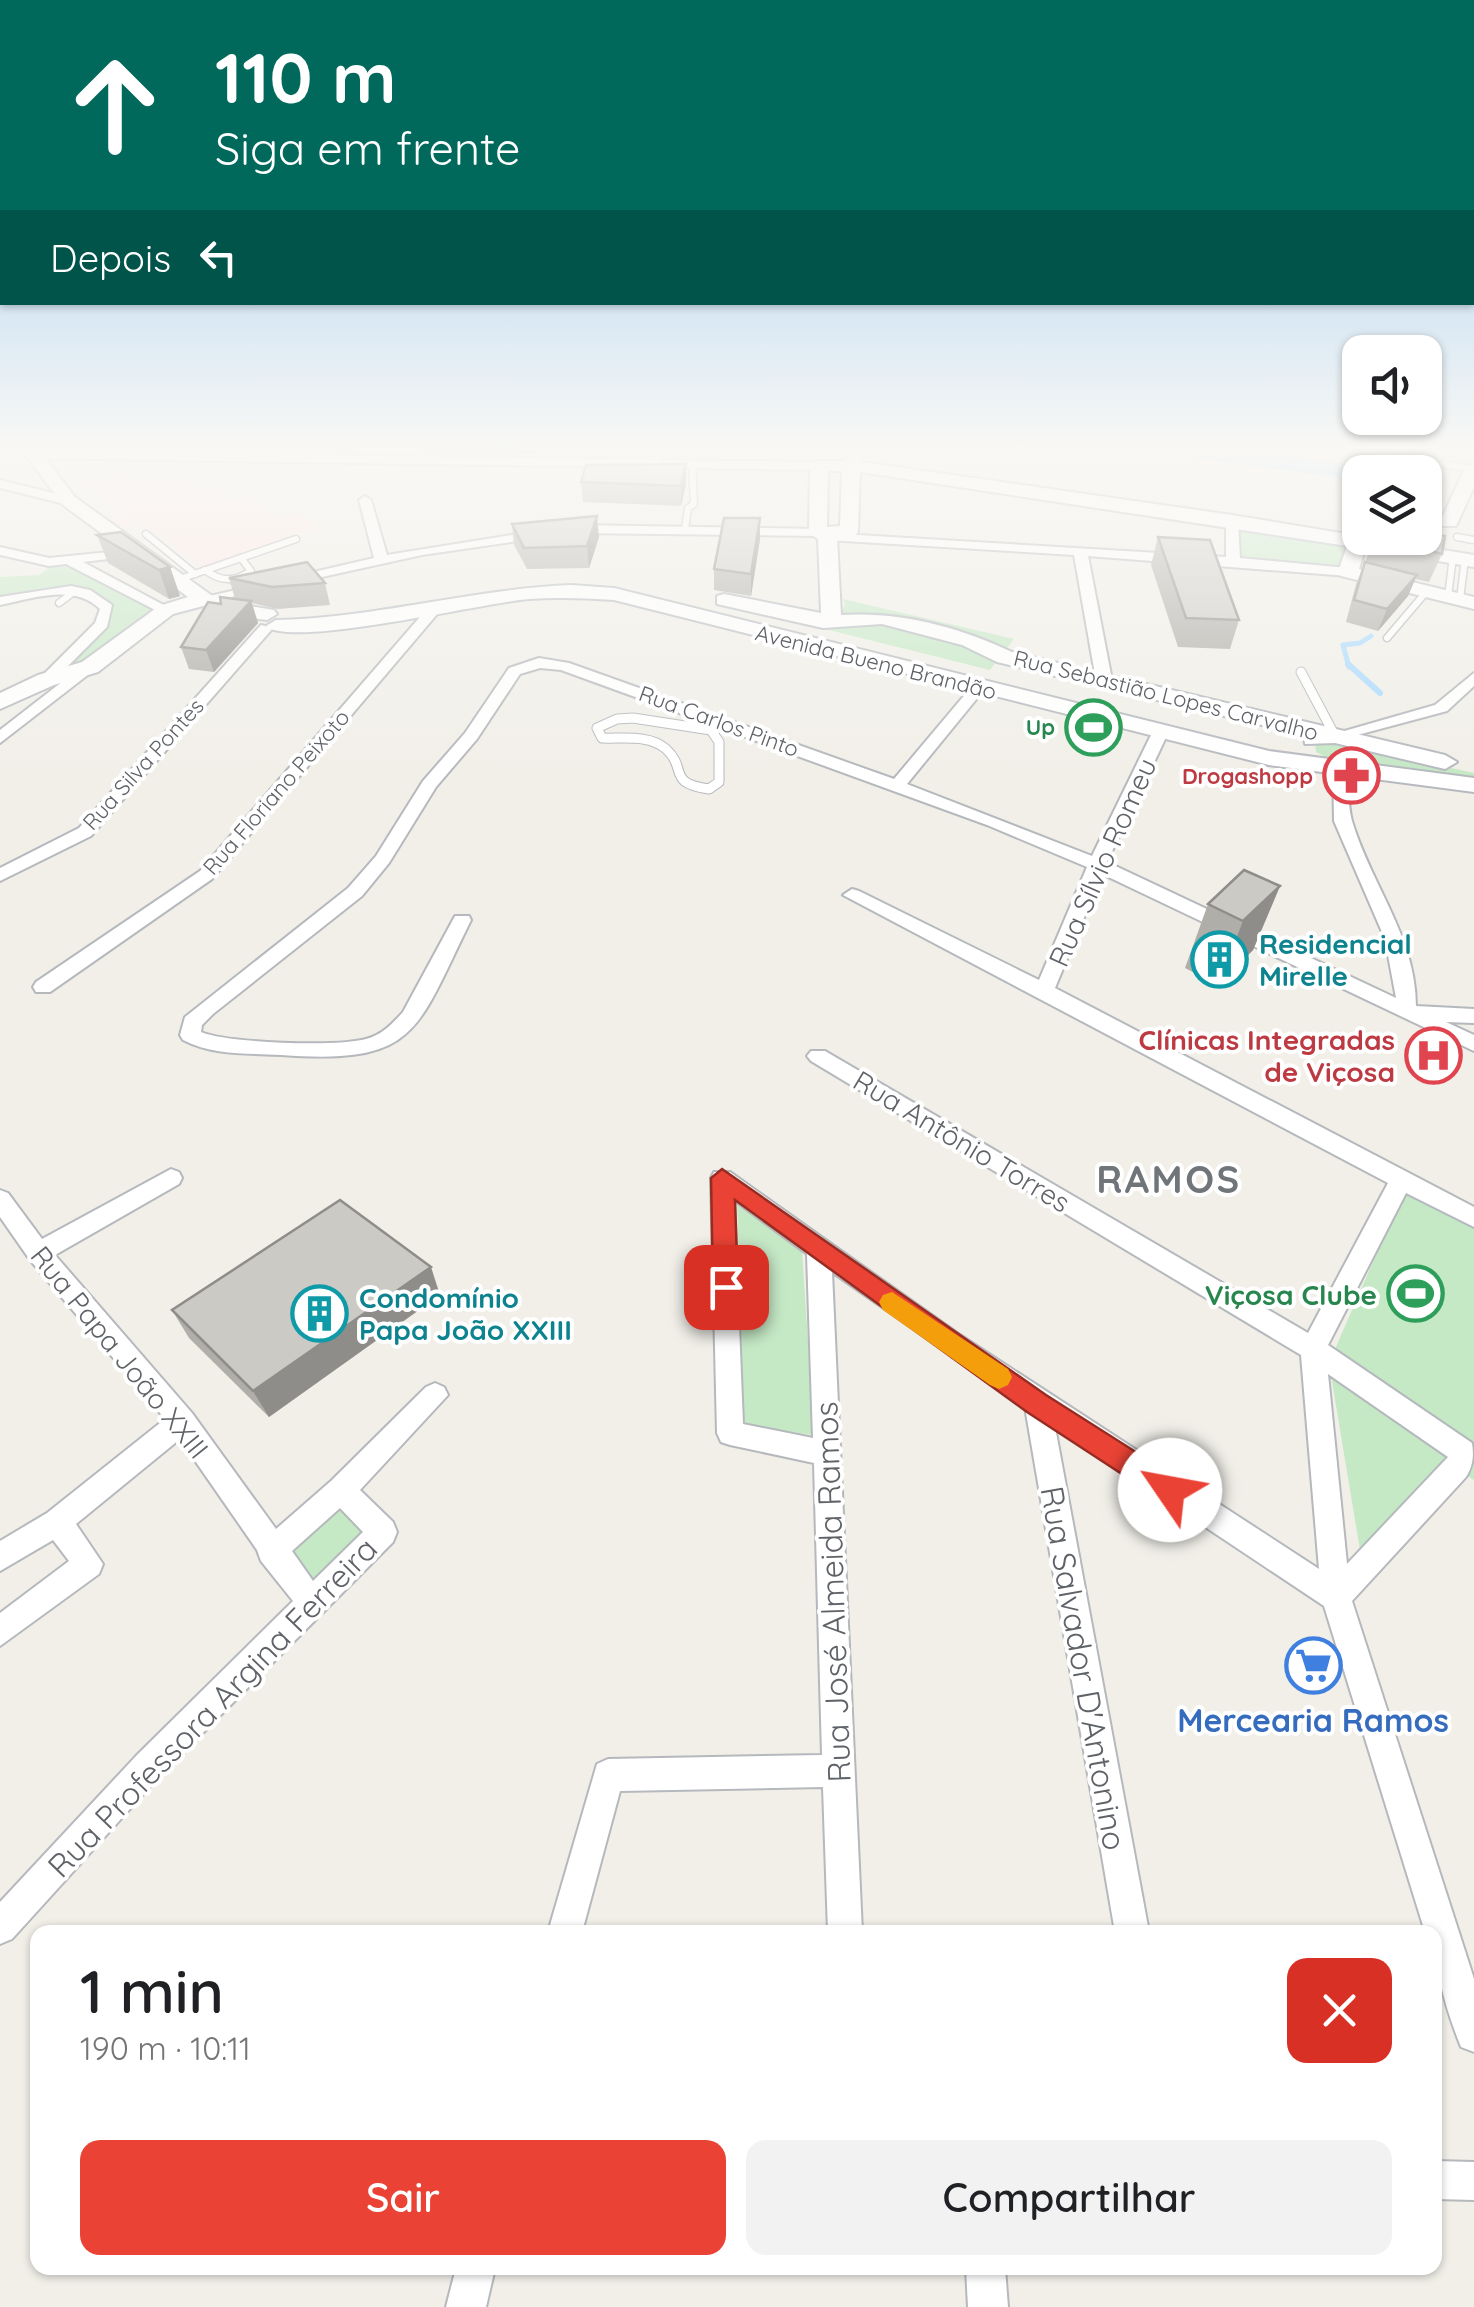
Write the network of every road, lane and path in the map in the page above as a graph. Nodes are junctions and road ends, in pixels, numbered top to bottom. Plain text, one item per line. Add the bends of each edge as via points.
1 (29, 558) edge
2 (68, 558) edge
3 (78, 558) edge
4 (164, 558) edge
5 (241, 558) joint
6 (389, 558) edge
7 (825, 558) edge
8 (1081, 558) edge
9 (1173, 558) edge
10 (1233, 558) edge
11 (1352, 558) edge
12 (1463, 558) edge
13 (72, 559) junction
14 (381, 559) joint
15 (1233, 562) junction
16 (205, 570) junction
17 (1348, 572) junction
18 (187, 576) junction
19 (75, 591) junction
20 (1427, 591) junction
21 (204, 599) junction
22 (1461, 600) edge
23 (0, 602) edge
24 (59, 603) dead end
25 (437, 606) junction
26 (166, 610) junction
27 (270, 622) junction
28 (823, 622) junction
29 (1387, 638) dead end
30 (90, 667) junction
31 (1301, 672) dead end
32 (1474, 678) edge
33 (46, 680) junction
34 (1104, 680) junction
35 (978, 688) junction
36 (0, 702) edge
37 (716, 726) junction
38 (1160, 733) junction
39 (1335, 736) junction
40 (0, 738) edge
41 (1306, 747) junction
42 (1337, 766) junction
43 (1473, 784) edge
44 (898, 785) junction
45 (1097, 865) junction
46 (0, 875) edge
47 (852, 895) dead end
48 (462, 920) dead end
49 (43, 987) dead end
50 (1044, 992) junction
51 (1406, 1013) junction
52 (1474, 1016) edge
53 (1474, 1044) edge
54 (818, 1056) dead end
55 (171, 1178) dead end
56 (1402, 1179) junction
57 (0, 1200) edge
58 (1474, 1218) edge
59 (819, 1252) junction
60 (38, 1253) junction
61 (1313, 1349) junction
62 (434, 1395) dead end
63 (1037, 1403) junction
64 (184, 1421) junction
65 (826, 1453) junction
66 (341, 1490) junction
67 (57, 1522) junction
68 (271, 1551) junction
69 (0, 1557) edge
70 (1336, 1597) junction
71 (310, 1601) junction
72 (0, 1631) edge
73 (840, 1771) junction
74 (568, 1925) edge
75 (845, 1925) edge
76 (1131, 1925) edge
77 (1440, 1925) edge
78 (0, 1927) edge
79 (1442, 1933) edge
80 (1474, 2034) edge
81 (1442, 2180) edge
82 (1474, 2181) edge
83 (474, 2275) edge
84 (986, 2275) edge
85 (466, 2307) edge
86 (988, 2307) edge

1 - 13 street
2 - 13 street
3 - 13 street
4 - 18 street
5 - 16 lane
5 - 16 lane via 251,571 242,578 227,581
6 - 14 street
7 - 28 street via 831,614
8 - 34 street
9 - 15 street
10 - 15 street
11 - 17 street
12 - 22 lane
13 - 26 street
14 - 21 street
15 - 17 street
16 - 18 lane
17 - 20 street
18 - 21 street
19 - 23 street
19 - 24 lane
19 - 33 street via 102,601 102,624
20 - 22 street
20 - 29 lane
21 - 26 street
21 - 27 street
25 - 27 street, Avenida Bueno Brandão via 352,620
25 - 35 street, Avenida Bueno Brandão via 521,593 614,594
25 - 49 street, Rua Floriano Peixoto via 206,875
26 - 27 street, Avenida Bueno Brandão via 218,623
26 - 30 street
27 - 28 street via 548,573 619,578
27 - 46 street, Rua Silva Pontes via 85,832
28 - 34 street, Rua Sebastião Lopes Carvalho via 882,618
28 - 41 street via 831,632
30 - 33 street
30 - 40 street
31 - 39 lane
32 - 39 street via 1441,708
33 - 36 street
34 - 39 street, Rua Sebastião Lopes Carvalho
35 - 38 street, Avenida Bueno Brandão
35 - 44 street
37 - 37 lane via 633,718 596,728 602,738 636,738 665,748 674,775 708,789 719,782
37 - 44 street, Rua Carlos Pinto
37 - 48 street, Rua Carlos Pinto via 564,666 538,663 514,670 356,892 206,1008 190,1034 202,1042 326,1049 390,1038 414,1010
38 - 42 street, Avenida Bueno Brandão
38 - 45 street, Rua Sílvio Romeu
39 - 41 street via 1318,737
39 - 43 street, Rua Sebastião Lopes Carvalho
41 - 42 street via 1314,758
42 - 43 street, Avenida Bueno Brandão
42 - 51 street via 1342,818 1402,958
44 - 45 street, Rua Carlos Pinto
45 - 50 street, Rua Sílvio Romeu
45 - 51 street, Rua Carlos Pinto
47 - 50 street
50 - 56 street
51 - 52 street
51 - 53 street, Rua Carlos Pinto
54 - 61 street, Rua Antônio Torres
55 - 60 street
56 - 58 street
56 - 61 street
57 - 60 street, Rua Papa João XXIII
59 - 63 street
59 - 65 street, Rua José Almeida Ramos
59 - 65 street via 722,1178 730,1432
60 - 64 street, Rua Papa João XXIII
61 - 70 street
61 - 70 street, Rua Antônio Torres via 1464,1454
62 - 66 street
63 - 70 street
63 - 76 street, Rua Salvador D'Antonino
64 - 67 street
64 - 68 street, Rua Papa João XXIII
65 - 73 street, Rua José Almeida Ramos
66 - 68 street
66 - 71 street, Rua Professora Argina Ferreira via 384,1532
67 - 69 street
67 - 72 street via 89,1564
68 - 71 street, Rua Papa João XXIII
70 - 77 street
71 - 78 street, Rua Professora Argina Ferreira
73 - 74 street via 608,1775
73 - 75 street, Rua José Almeida Ramos
79 - 80 street
81 - 82 street
83 - 85 street
84 - 86 street

